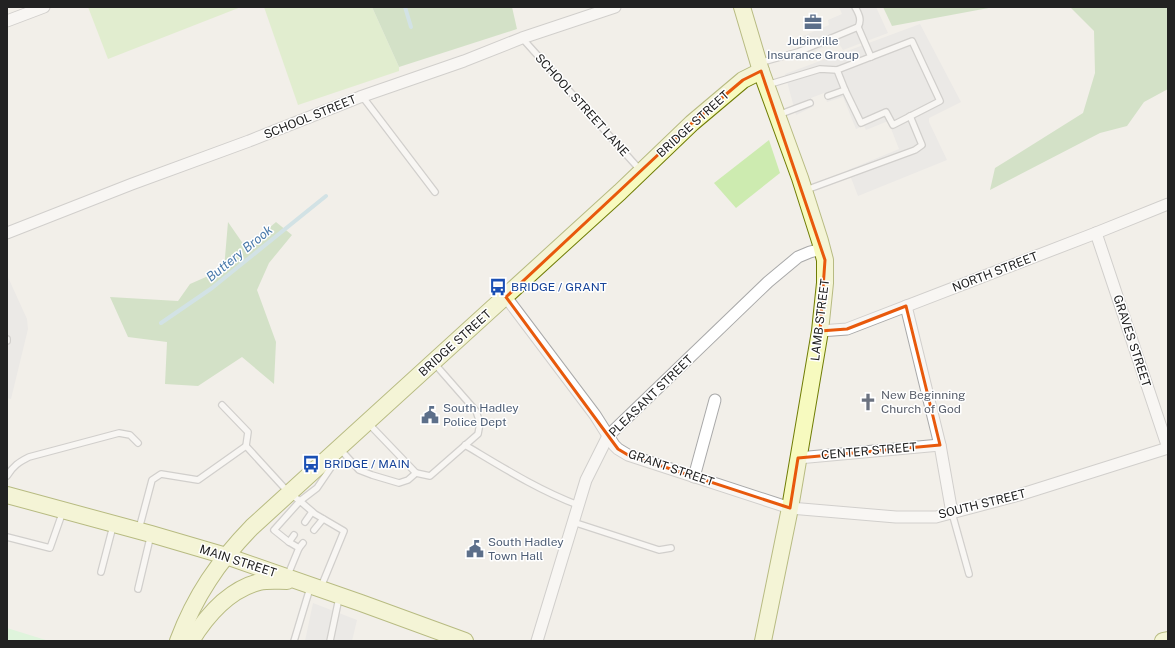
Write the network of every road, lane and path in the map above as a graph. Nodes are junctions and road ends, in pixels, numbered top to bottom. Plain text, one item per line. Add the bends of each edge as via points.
1 (44, 7) edge
2 (615, 7) edge
3 (856, 7) edge
4 (744, 8) edge
5 (7, 21) edge
6 (858, 27) junction
7 (522, 38) junction
8 (871, 57) junction
9 (838, 70) junction
10 (762, 73) junction
11 (845, 90) junction
12 (362, 96) junction
13 (828, 96) dead end
14 (810, 104) dead end
15 (778, 116) junction
16 (910, 116) junction
17 (642, 171) junction
18 (804, 190) junction
19 (434, 192) dead end
20 (1168, 204) edge
21 (7, 233) edge
22 (1096, 233) junction
23 (822, 250) junction
24 (506, 297) junction
25 (906, 306) junction
26 (820, 331) junction
27 (433, 363) junction
28 (715, 400) dead end
29 (222, 405) dead end
30 (368, 423) junction
31 (608, 436) junction
32 (138, 443) dead end
33 (465, 445) junction
34 (940, 445) junction
35 (246, 446) junction
36 (340, 448) junction
37 (1168, 448) edge
38 (798, 458) junction
39 (416, 473) junction
40 (7, 476) edge
41 (694, 477) junction
42 (7, 495) edge
43 (294, 497) junction
44 (578, 505) junction
45 (790, 508) junction
46 (64, 510) junction
47 (312, 512) junction
48 (952, 513) junction
49 (323, 519) junction
50 (305, 522) dead end
51 (573, 522) junction
52 (113, 524) junction
53 (314, 530) dead end
54 (145, 532) junction
55 (294, 535) dead end
56 (7, 537) edge
57 (289, 542) junction
58 (303, 543) dead end
59 (299, 548) junction
60 (671, 548) dead end
61 (226, 556) junction
62 (101, 572) dead end
63 (969, 574) dead end
64 (304, 583) junction
65 (138, 588) dead end
66 (340, 595) junction
67 (1168, 640) edge
68 (178, 641) edge
69 (191, 641) edge
70 (294, 641) edge
71 (330, 641) edge
72 (465, 641) edge
73 (537, 641) edge
74 (763, 641) edge
75 (1163, 641) edge

1 - 5 street
2 - 7 street, SCHOOL STREET
3 - 6 lane via 860,18
4 - 10 main road, LAMB STREET
6 - 8 lane
6 - 10 lane via 798,52
7 - 12 street, SCHOOL STREET
7 - 17 lane, SCHOOL STREET LANE
8 - 9 lane
8 - 16 lane via 912,42 940,101
9 - 10 lane
9 - 11 lane
10 - 15 main road, LAMB STREET
10 - 17 main road, BRIDGE STREET via 743,80 692,123
11 - 13 lane
11 - 16 lane via 861,123 886,112 892,125
12 - 19 lane
12 - 21 street, SCHOOL STREET
14 - 15 lane
15 - 18 main road, LAMB STREET
16 - 18 lane via 922,145 916,150
17 - 24 main road, BRIDGE STREET
18 - 23 main road, LAMB STREET
20 - 22 street, NORTH STREET
22 - 25 street, NORTH STREET
22 - 37 street, GRAVES STREET
23 - 26 main road, LAMB STREET via 826,283
23 - 31 street, PLEASANT STREET via 798,256 768,282
24 - 27 main road, BRIDGE STREET
24 - 31 street, GRANT STREET
25 - 26 street, NORTH STREET via 847,329
25 - 34 street
26 - 38 main road, LAMB STREET
27 - 30 main road, BRIDGE STREET
27 - 33 lane via 476,411 480,423 478,434
28 - 41 street
29 - 35 lane via 248,432
30 - 36 main road, BRIDGE STREET
30 - 39 lane
31 - 41 street, GRANT STREET via 618,449 628,456
31 - 44 street, PLEASANT STREET via 586,480
32 - 40 lane via 130,435 119,433 29,457 20,461
33 - 39 lane via 430,476
33 - 44 lane via 523,479
34 - 38 street, CENTER STREET
34 - 48 street
35 - 43 lane
35 - 54 lane via 198,480 161,474 152,480
36 - 39 lane via 359,470 399,483
36 - 43 main road, BRIDGE STREET
37 - 48 street, SOUTH STREET via 1019,495
38 - 45 main road, LAMB STREET
41 - 45 street, GRANT STREET
42 - 46 main road, MAIN STREET
43 - 47 lane
43 - 57 lane via 274,530
43 - 61 main road, BRIDGE STREET via 252,527
44 - 51 street, PLEASANT STREET
45 - 48 street, SOUTH STREET via 896,517 936,517
45 - 74 main road, LAMB STREET
46 - 52 main road, MAIN STREET
46 - 56 lane via 50,548
47 - 49 lane
47 - 50 lane
48 - 63 lane
49 - 53 lane
49 - 64 lane via 344,531
51 - 60 lane via 658,550
51 - 73 street, PLEASANT STREET
52 - 54 main road, MAIN STREET
52 - 62 lane
54 - 61 main road, MAIN STREET
54 - 65 lane
55 - 57 lane
57 - 59 lane
58 - 59 lane
59 - 64 lane
61 - 64 main road, MAIN STREET
61 - 68 main road, BRIDGE STREET via 199,594
64 - 66 main road, MAIN STREET
64 - 69 main road via 259,582 234,593 209,614
64 - 70 lane
66 - 71 lane
66 - 72 main road, MAIN STREET
67 - 75 main road

